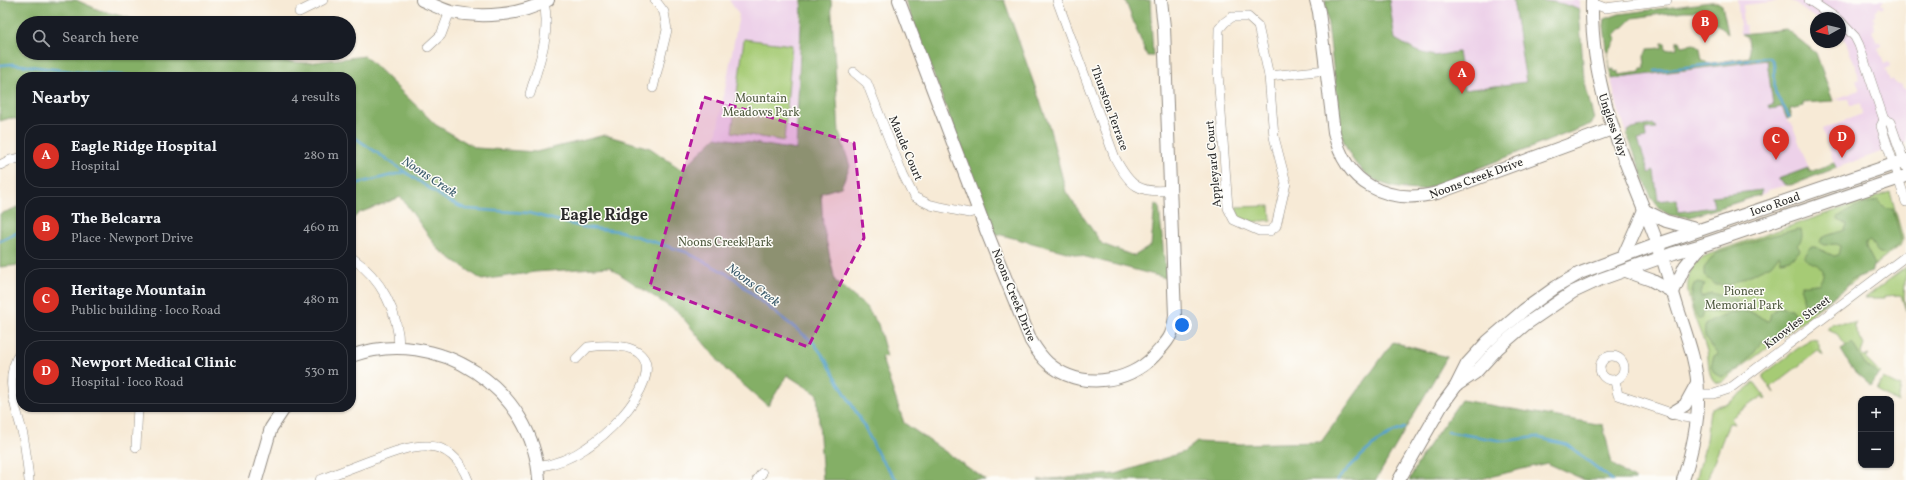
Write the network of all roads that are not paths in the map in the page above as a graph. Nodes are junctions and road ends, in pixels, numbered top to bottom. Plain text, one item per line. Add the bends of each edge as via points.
1 (323, 0) edge
2 (422, 0) edge
3 (655, 0) edge
4 (900, 0) edge
5 (1056, 0) edge
6 (1316, 0) edge
7 (1667, 0) edge
8 (1809, 0) edge
9 (546, 1) edge
10 (1592, 1) edge
11 (1166, 2) edge
12 (450, 11) junction
13 (299, 12) dead end
14 (1827, 12) edge
15 (1846, 27) edge
16 (428, 47) dead end
17 (1327, 70) junction
18 (854, 72) dead end
19 (1269, 76) junction
20 (653, 88) dead end
21 (530, 94) dead end
22 (1612, 129) junction
23 (16, 159) edge
24 (1902, 163) edge
25 (0, 165) edge
26 (1902, 177) edge
27 (1171, 190) junction
28 (1906, 202) edge
29 (979, 210) junction
30 (1644, 210) junction
31 (1699, 230) junction
32 (1658, 244) junction
33 (1702, 245) junction
34 (1906, 256) edge
35 (1623, 257) junction
36 (1662, 257) junction
37 (356, 261) edge
38 (1626, 271) junction
39 (1673, 292) junction
40 (399, 348) junction
41 (356, 355) edge
42 (576, 359) dead end
43 (16, 363) edge
44 (1615, 381) dead end
45 (1697, 382) junction
46 (1456, 386) junction
47 (1698, 394) junction
48 (16, 410) edge
49 (16, 412) edge
50 (138, 412) edge
51 (282, 412) edge
52 (1672, 413) junction
53 (1697, 419) junction
54 (136, 448) dead end
55 (538, 467) junction
56 (29, 480) edge
57 (256, 480) edge
58 (320, 480) edge
59 (468, 480) edge
60 (539, 480) edge
61 (1399, 480) edge
62 (1683, 480) edge

1 - 13 street
2 - 12 street
3 - 20 street via 664,12 667,30
4 - 29 street, Noons Creek Drive
5 - 27 street, Thurston Terrace via 1115,158 1123,172 1141,189
6 - 17 street, Noons Creek Drive
7 - 10 street via 1605,8
8 - 14 street
9 - 12 street via 522,10 482,16
9 - 21 street via 546,39
10 - 22 street, Ungless Way via 1593,51
11 - 27 street, Noons Creek Drive via 1164,27
12 - 16 street via 442,35
15 - 24 street via 1859,45 1884,120 1881,126
17 - 19 street
17 - 22 street, Noons Creek Drive via 1334,132 1339,151 1361,180 1388,194 1410,198 1437,193
18 - 29 street, Maude Court via 867,83 903,176 914,197 931,206 969,214
19 - 19 street, Appleyard Court via 1258,26 1248,17 1232,17 1225,22 1219,29 1218,73 1228,208 1234,220 1259,231 1270,231 1276,226 1286,183 1274,137
22 - 30 street, Ungless Way
23 - 25 street
24 - 26 street
24 - 31 street, Ioco Road
26 - 28 street
26 - 33 street, Ioco Road
27 - 29 street, Noons Creek Drive via 1176,294 1171,334 1162,347 1139,369 1106,380 1086,380 1068,375 1040,355 1022,321
30 - 31 street via 1666,221
30 - 32 street, Ungless Way
30 - 35 street
31 - 32 street, Ioco Road
32 - 35 street, Ioco Road
32 - 36 street
33 - 36 street, Ioco Road
33 - 39 street via 1685,266
34 - 47 street, Knowles Street via 1729,389 1714,394
35 - 46 street, Ioco Road via 1580,273 1524,310 1488,341 1467,364
36 - 38 street, Ioco Road
36 - 39 street
37 - 40 street via 384,292 395,317
38 - 39 street via 1652,280
38 - 46 street, Ioco Road via 1601,279 1555,303 1504,343 1475,373
39 - 45 street
40 - 41 street
40 - 55 street via 446,356 474,370 492,383 520,418 534,446
42 - 55 street via 588,347 618,346 639,354 645,360 647,374 637,397 623,416 601,438 572,456
43 - 48 street via 12,373 12,394
44 - 52 street via 1618,395
45 - 47 street
45 - 52 street via 1685,405
46 - 61 street via 1442,405
47 - 53 street
49 - 56 street
50 - 54 street
51 - 57 street via 271,428
52 - 53 street
53 - 62 street
55 - 60 street
58 - 59 street via 396,451 419,445 431,446 451,455

